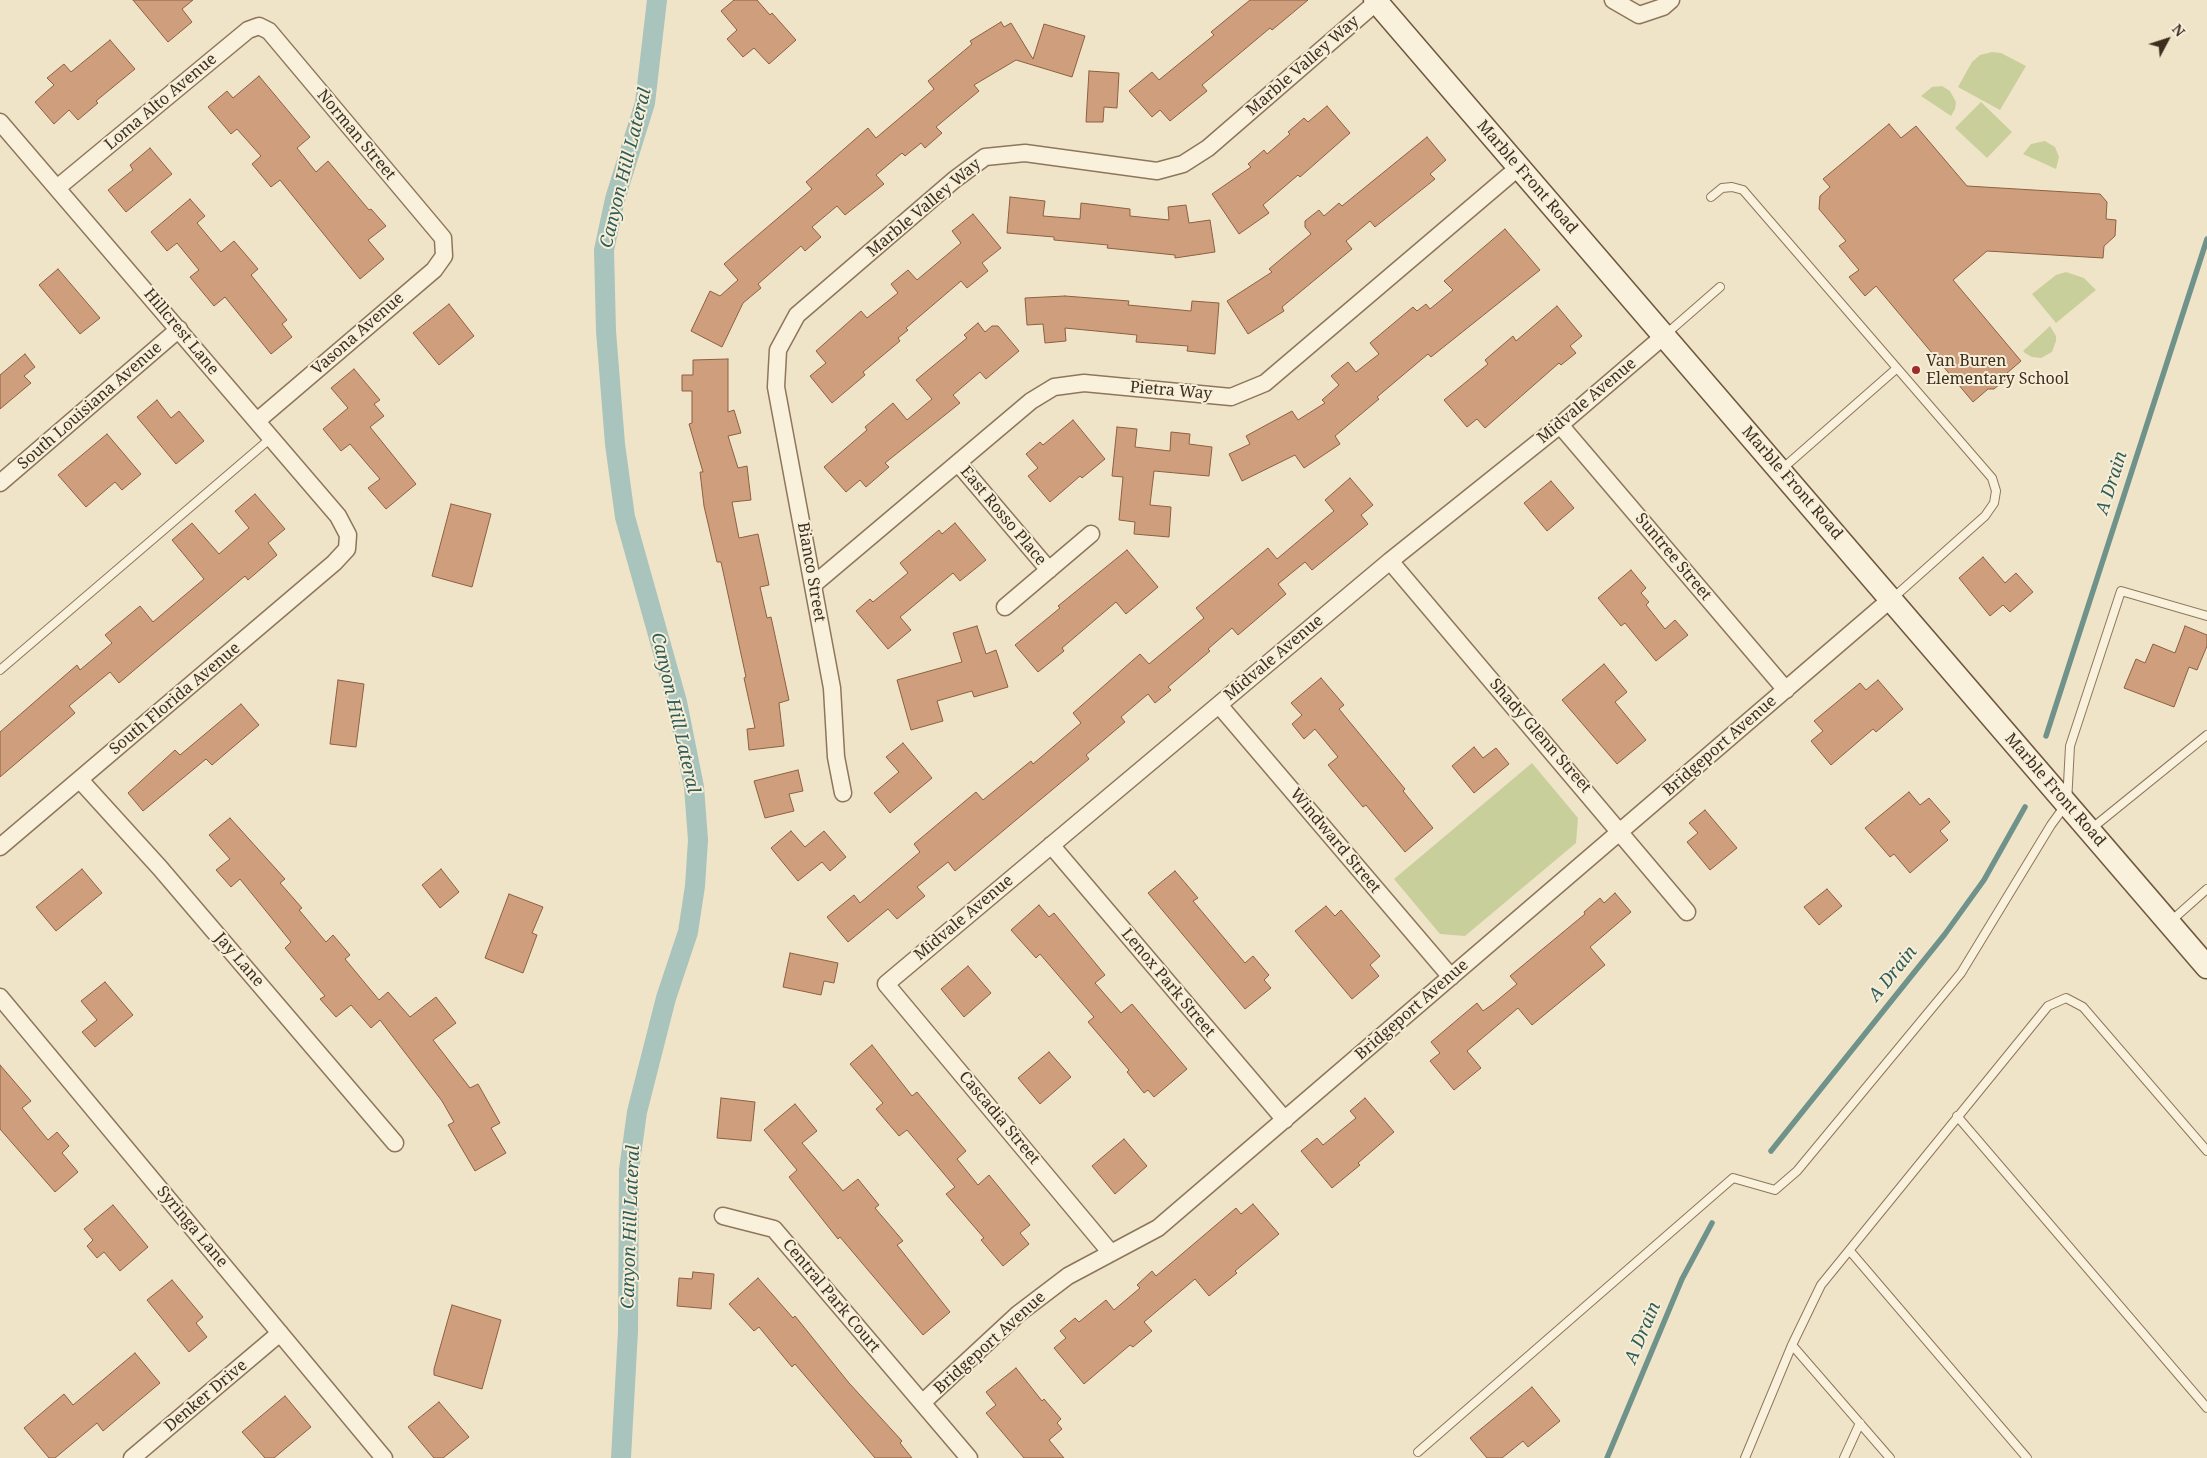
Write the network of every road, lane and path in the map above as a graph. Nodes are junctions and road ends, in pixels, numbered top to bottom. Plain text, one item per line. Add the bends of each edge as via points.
1 (1613, 0) edge
2 (1671, 0) edge
3 (1377, 1) edge
4 (268, 31) joint
5 (0, 122) edge
6 (1519, 167) junction
7 (57, 188) junction
8 (1711, 197) dead end
9 (443, 238) joint
10 (1720, 287) dead end
11 (179, 329) junction
12 (1665, 335) junction
13 (778, 350) joint
14 (1896, 369) junction
15 (257, 422) junction
16 (1560, 425) junction
17 (271, 438) junction
18 (958, 463) junction
19 (1781, 471) junction
20 (0, 483) edge
21 (1090, 534) dead end
22 (347, 549) joint
23 (1390, 561) junction
24 (1049, 570) junction
25 (813, 585) junction
26 (1891, 599) junction
27 (1005, 607) dead end
28 (2207, 616) edge
29 (0, 670) edge
30 (1786, 690) junction
31 (1219, 705) junction
32 (2207, 735) edge
33 (80, 780) junction
34 (843, 793) dead end
35 (2067, 803) junction
36 (2090, 830) junction
37 (1621, 831) junction
38 (1051, 846) junction
39 (0, 847) edge
40 (2207, 889) edge
41 (1688, 912) dead end
42 (2169, 923) junction
43 (2207, 967) edge
44 (1451, 977) junction
45 (886, 984) joint
46 (0, 997) edge
47 (1957, 1116) junction
48 (1285, 1120) junction
49 (395, 1143) dead end
50 (2207, 1151) edge
51 (723, 1216) dead end
52 (1850, 1251) junction
53 (1111, 1253) junction
54 (280, 1333) junction
55 (1792, 1345) junction
56 (922, 1403) junction
57 (2207, 1408) edge
58 (1860, 1423) junction
59 (1418, 1452) dead end
60 (132, 1458) edge
61 (384, 1458) edge
62 (969, 1458) edge
63 (1745, 1458) edge
64 (1844, 1458) edge
65 (1890, 1458) edge
66 (2027, 1458) edge

1 - 2 street via 1639,15 1663,7
3 - 6 street, Marble Front Road
3 - 13 street, Marble Valley Way via 1208,148 1183,164 1157,171 1025,153 985,157 797,315
4 - 7 street, Loma Alto Avenue via 259,26 248,30
4 - 9 street, Norman Street
5 - 7 street, Hillcrest Lane
6 - 12 street, Marble Front Road
6 - 18 street, Pietra Way via 1266,383 1231,397 1084,383 1054,387 1031,401
7 - 11 street, Hillcrest Lane
8 - 14 lane via 1722,188 1743,190
9 - 15 street, Vasona Avenue via 444,256 434,270
10 - 12 lane
11 - 15 street, Hillcrest Lane
11 - 20 street, South Louisiana Avenue
12 - 16 street, Midvale Avenue
12 - 19 street, Marble Front Road
13 - 25 street, Bianco Street via 776,387
14 - 19 lane
14 - 26 lane via 1992,478 1996,491 1994,503 1985,516
15 - 17 street, Hillcrest Lane
16 - 23 street, Midvale Avenue
16 - 30 street, Suntree Street
17 - 22 street, Hillcrest Lane via 338,516 348,535
17 - 29 lane
18 - 24 street, East Rosso Place
18 - 25 street, Pietra Way
19 - 26 street, Marble Front Road
21 - 24 street, East Rosso Place
22 - 33 street, South Florida Avenue via 320,576
23 - 31 street, Midvale Avenue
23 - 37 street, Shady Glenn Street
24 - 27 street, East Rosso Place
25 - 34 street, Bianco Street via 832,688 836,756
26 - 30 street, Bridgeport Avenue
26 - 35 street, Marble Front Road
28 - 35 lane via 2121,591 2070,746
30 - 37 street, Bridgeport Avenue
31 - 38 street, Midvale Avenue
31 - 44 street, Windward Street
32 - 36 lane
33 - 39 street, South Florida Avenue
33 - 49 street, Jay Lane via 160,868
35 - 36 street, Marble Front Road
35 - 59 lane via 1960,973 1797,1171 1775,1190 1734,1178
36 - 42 street, Marble Front Road
37 - 41 street, Shady Glenn Street
37 - 44 street, Bridgeport Avenue
38 - 45 street, Midvale Avenue
38 - 48 street, Lenox Park Street
40 - 42 lane
42 - 43 street, Marble Front Road
44 - 48 street, Bridgeport Avenue
45 - 53 street, Cascadia Street
46 - 54 street, Syringa Lane
47 - 50 lane via 2048,1006 2066,998 2083,1007
47 - 52 lane
47 - 57 lane
48 - 53 street, Bridgeport Avenue via 1158,1228
51 - 56 street, Central Park Court via 774,1229
52 - 55 lane via 1821,1285
52 - 66 lane
53 - 56 street, Bridgeport Avenue via 1068,1276 1018,1314
54 - 60 street, Denker Drive
54 - 61 street, Syringa Lane
55 - 58 lane
55 - 63 lane
56 - 62 street, Central Park Court
58 - 64 lane
58 - 65 lane

